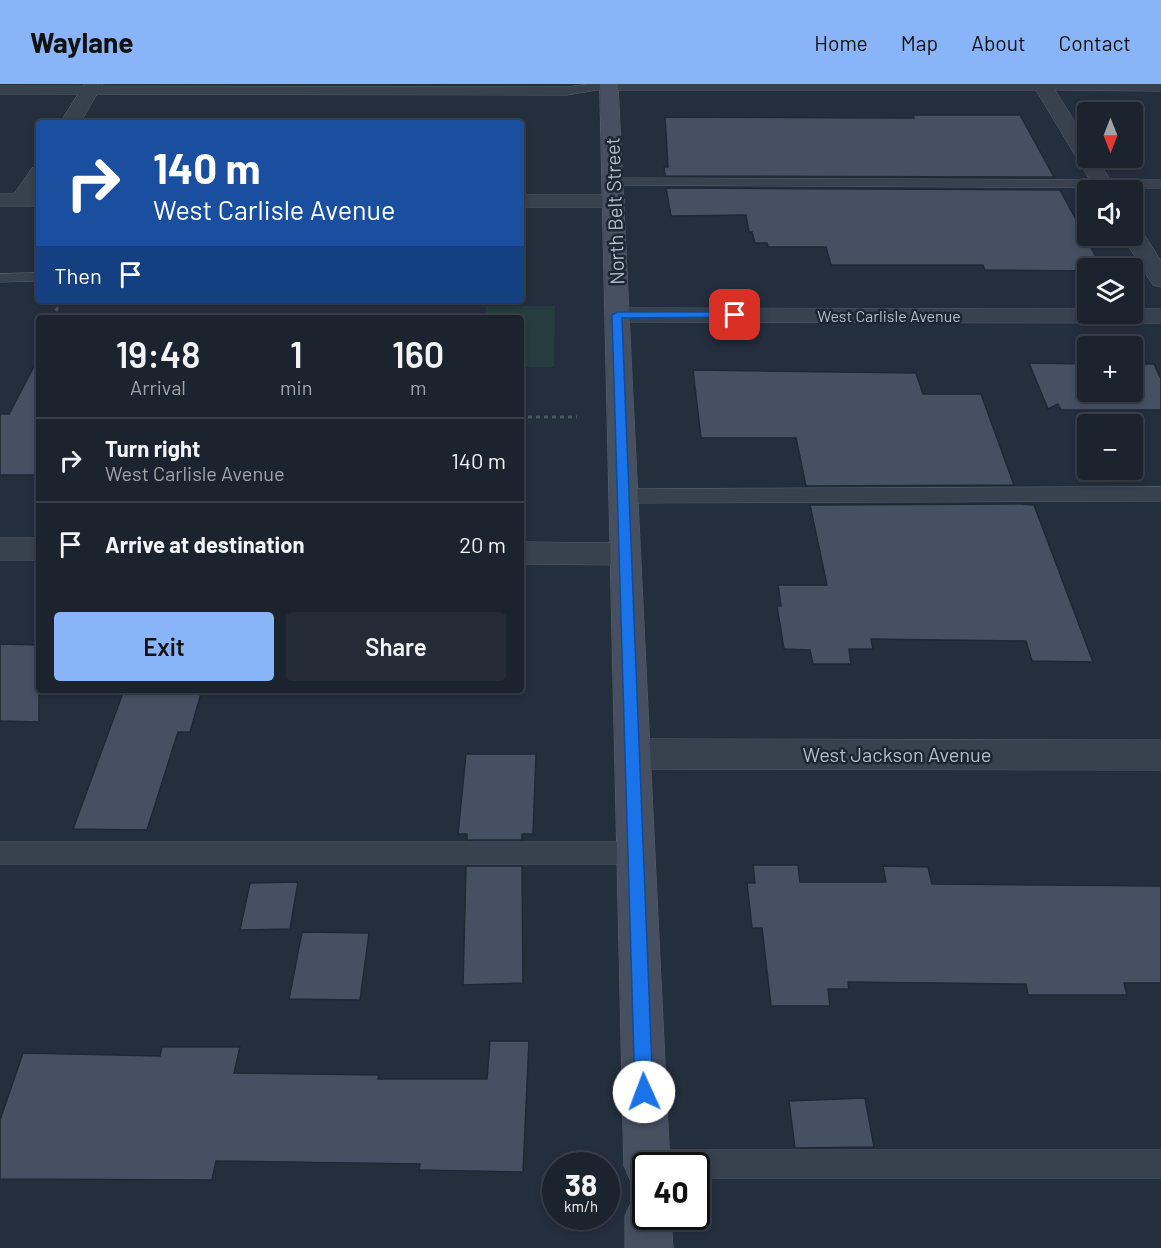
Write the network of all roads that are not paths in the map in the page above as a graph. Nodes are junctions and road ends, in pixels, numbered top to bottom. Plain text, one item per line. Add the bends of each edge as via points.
1 (609, 84) edge
2 (781, 84) edge
3 (1042, 85) edge
4 (1161, 85) edge
5 (93, 87) edge
6 (0, 90) edge
7 (72, 120) edge
8 (36, 176) edge
9 (1099, 180) edge
10 (1161, 184) edge
11 (1143, 185) edge
12 (1077, 188) edge
13 (613, 192) junction
14 (20, 200) edge
15 (524, 201) edge
16 (1140, 246) edge
17 (36, 277) edge
18 (0, 278) edge
19 (1161, 280) edge
20 (617, 315) junction
21 (1161, 316) edge
22 (1161, 494) edge
23 (623, 496) junction
24 (0, 549) edge
25 (36, 549) edge
26 (524, 553) edge
27 (626, 554) junction
28 (632, 754) junction
29 (1161, 755) edge
30 (0, 853) edge
31 (636, 853) junction
32 (647, 1152) edge
33 (1161, 1164) edge
34 (710, 1165) edge
35 (648, 1230) edge
36 (649, 1248) edge

1 - 2 street
1 - 5 lane via 567,91
1 - 13 street, North Belt Street
2 - 3 street
3 - 4 street
3 - 9 street
5 - 6 lane
5 - 7 street
8 - 14 street
10 - 11 lane
12 - 13 lane
13 - 15 street
13 - 20 street, North Belt Street
16 - 19 street
17 - 18 lane
20 - 21 street, West Carlisle Avenue
20 - 23 street, North Belt Street
22 - 23 lane
23 - 27 street, North Belt Street
24 - 25 street
26 - 27 street
27 - 28 street, North Belt Street
28 - 29 street, West Jackson Avenue
28 - 31 street, North Belt Street
30 - 31 lane
31 - 32 street, North Belt Street
33 - 34 lane
35 - 36 street

